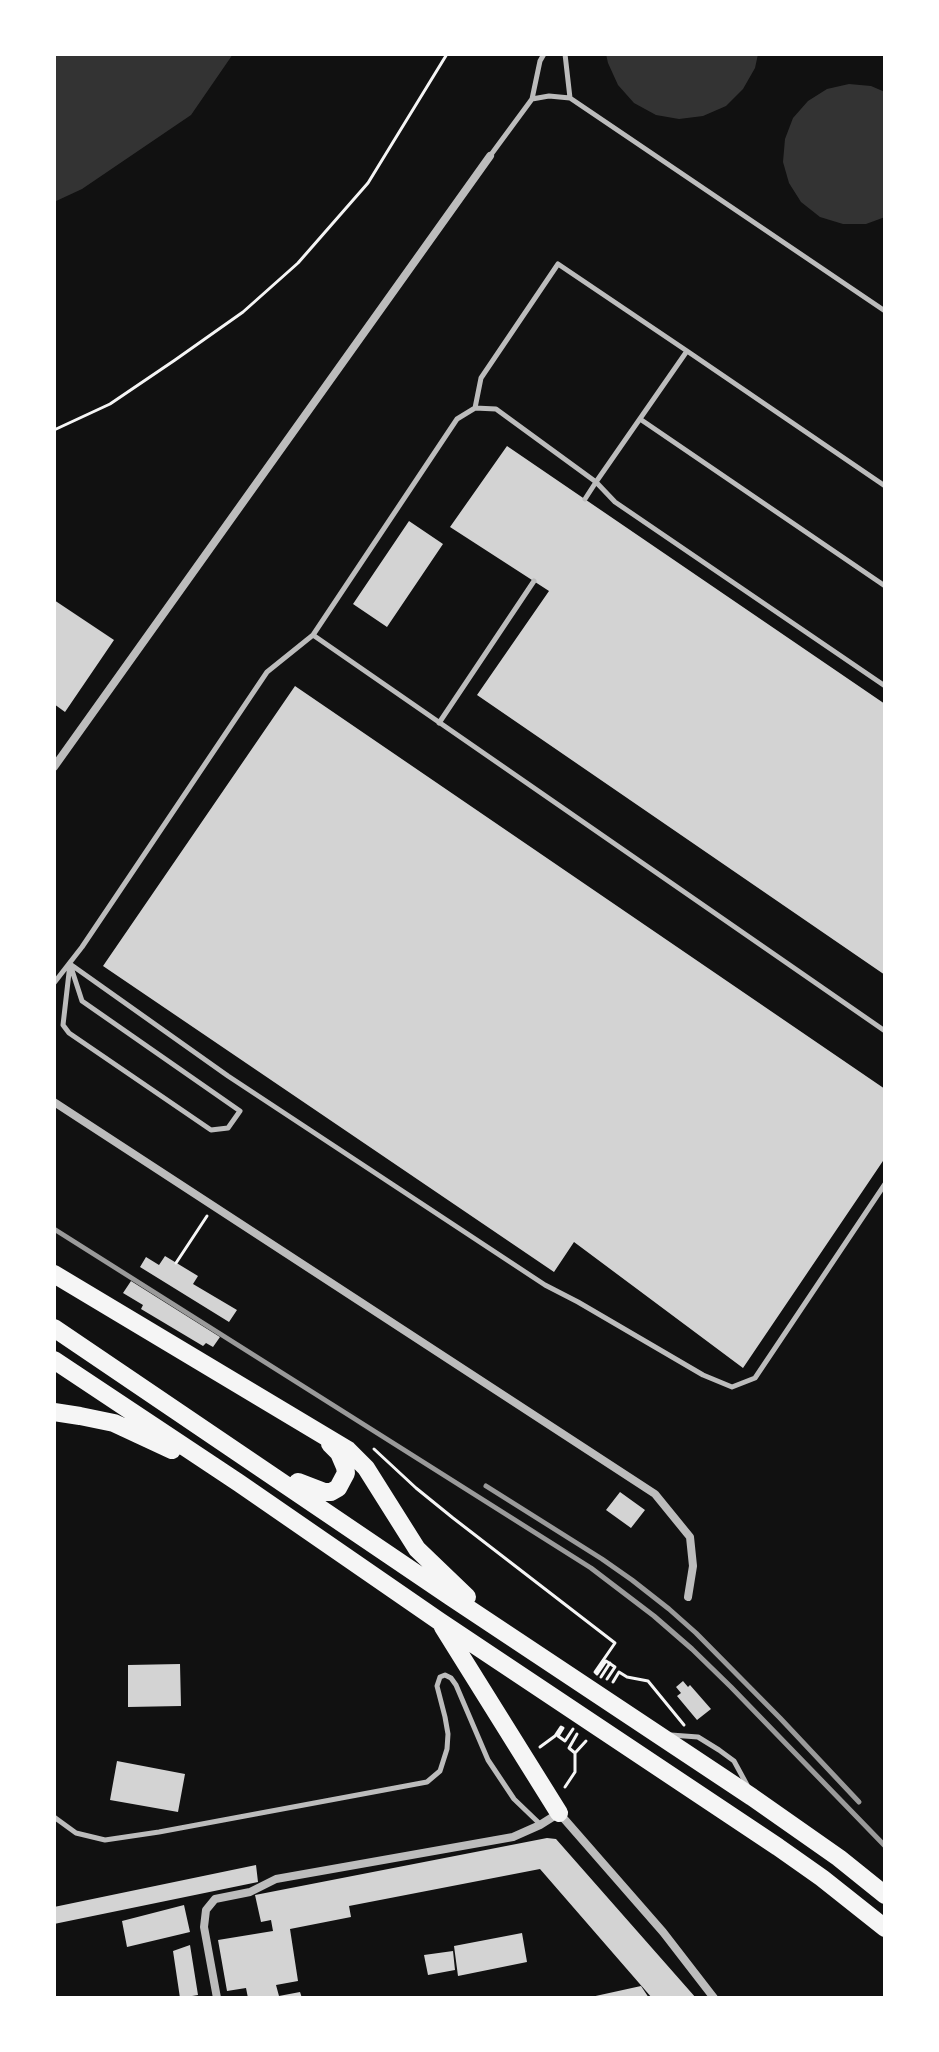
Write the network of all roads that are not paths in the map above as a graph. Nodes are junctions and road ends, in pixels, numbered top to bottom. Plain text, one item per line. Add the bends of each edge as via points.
1 (544, 54) edge
2 (565, 54) edge
3 (570, 98) junction
4 (532, 99) junction
5 (490, 156) joint
6 (885, 311) edge
7 (687, 351) junction
8 (475, 408) junction
9 (640, 419) junction
10 (596, 482) junction
11 (885, 486) edge
12 (585, 499) dead end
13 (534, 581) dead end
14 (885, 586) edge
15 (313, 635) junction
16 (885, 686) edge
17 (439, 723) junction
18 (54, 767) edge
19 (70, 964) junction
20 (54, 983) edge
21 (885, 1031) edge
22 (54, 1102) edge
23 (885, 1184) edge
24 (54, 1274) edge
25 (54, 1328) edge
26 (54, 1360) edge
27 (54, 1412) edge
28 (320, 1433) junction
29 (265, 1470) junction
30 (239, 1483) junction
31 (688, 1597) dead end
32 (439, 1621) junction
33 (502, 1631) junction
34 (658, 1735) junction
35 (752, 1797) junction
36 (559, 1813) junction
37 (54, 1817) edge
38 (540, 1825) junction
39 (885, 1895) edge
40 (885, 1928) edge
41 (217, 1998) edge
42 (714, 1998) edge

1 - 4 lane
2 - 3 lane
3 - 4 lane
3 - 6 lane
4 - 5 lane
5 - 18 street
7 - 8 lane via 558,264 481,378
7 - 9 lane
7 - 11 lane
8 - 10 lane via 496,409
8 - 15 lane via 457,419
9 - 10 lane
9 - 14 lane
10 - 12 lane
10 - 16 lane via 615,502
13 - 17 lane
15 - 17 lane
15 - 19 lane via 267,672
17 - 21 lane
19 - 19 lane via 82,1001 240,1111 228,1128 211,1130 69,1033 63,1025
19 - 20 lane
19 - 23 lane via 228,1076 545,1285 732,1387 755,1378
22 - 31 street via 655,1494 690,1537
24 - 28 highway
25 - 29 highway
26 - 30 highway
27 - 30 highway via 114,1423
28 - 29 highway via 344,1462 346,1473 338,1488 324,1492
28 - 33 highway via 356,1457 417,1549
29 - 33 highway
30 - 32 highway
32 - 36 highway
32 - 40 highway via 778,1847
33 - 34 highway
34 - 35 highway
34 - 35 lane via 698,1737 734,1761
35 - 39 highway
36 - 38 street
36 - 42 street
37 - 38 lane via 76,1833 105,1840 427,1782 440,1771 447,1749 437,1686 445,1675 456,1685 488,1760 514,1799
38 - 41 street via 502,1839 276,1879 250,1892 215,1899 206,1910 204,1927

